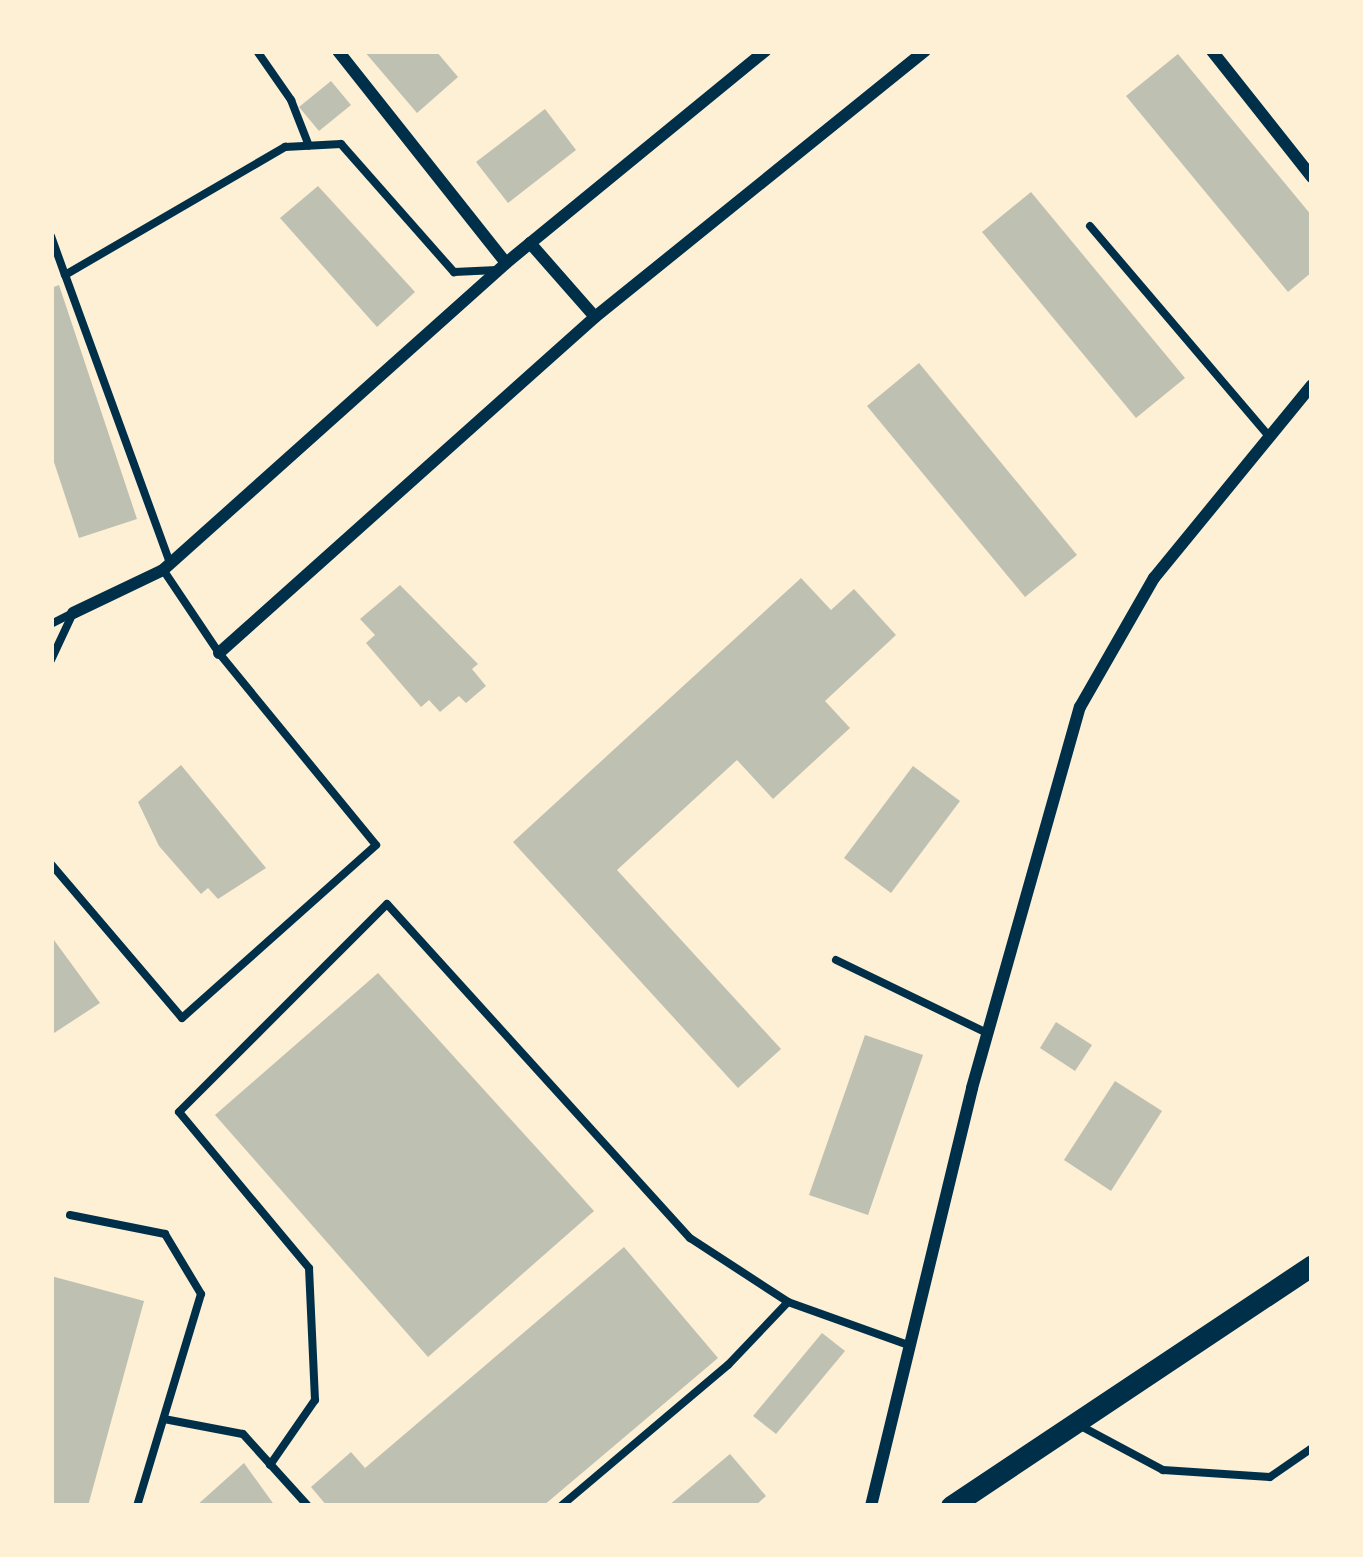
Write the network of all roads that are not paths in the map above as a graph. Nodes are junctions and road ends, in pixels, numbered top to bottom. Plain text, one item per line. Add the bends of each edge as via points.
1 (257, 51) edge
2 (338, 51) edge
3 (765, 51) edge
4 (926, 51) edge
5 (1212, 51) edge
6 (309, 146) junction
7 (1312, 177) edge
8 (1090, 226) dead end
9 (51, 236) edge
10 (530, 244) junction
11 (502, 266) junction
12 (65, 275) junction
13 (595, 317) junction
14 (1312, 385) edge
15 (1269, 436) junction
16 (167, 567) junction
17 (73, 613) junction
18 (51, 624) edge
19 (219, 653) junction
20 (51, 660) edge
21 (51, 864) edge
22 (836, 960) dead end
23 (988, 1034) junction
24 (70, 1215) dead end
25 (1312, 1265) edge
26 (788, 1302) junction
27 (908, 1345) junction
28 (164, 1419) junction
29 (1071, 1420) junction
30 (1312, 1448) edge
31 (270, 1465) junction
32 (137, 1506) edge
33 (308, 1506) edge
34 (561, 1506) edge
35 (871, 1506) edge
36 (951, 1506) edge

1 - 6 lane via 291,100
2 - 11 street
3 - 10 street
4 - 13 street
5 - 7 street
6 - 11 lane via 340,144 454,272
6 - 12 lane via 285,147
8 - 15 lane
9 - 12 lane
10 - 11 street
10 - 13 street
11 - 16 street
12 - 16 lane
13 - 19 street
14 - 15 street
15 - 23 street via 1154,578 1080,707
16 - 17 street
16 - 19 lane
17 - 18 lane
17 - 20 lane
19 - 21 lane via 376,845 182,1018
22 - 23 lane
23 - 27 street
24 - 28 lane via 164,1234 201,1294
25 - 29 street
26 - 27 lane
26 - 31 lane via 690,1238 387,904 179,1112 309,1268 315,1400
26 - 34 lane via 728,1365
27 - 35 street
28 - 31 lane via 243,1434
28 - 32 lane
29 - 30 lane via 1163,1470 1270,1477
29 - 36 street
31 - 33 lane

